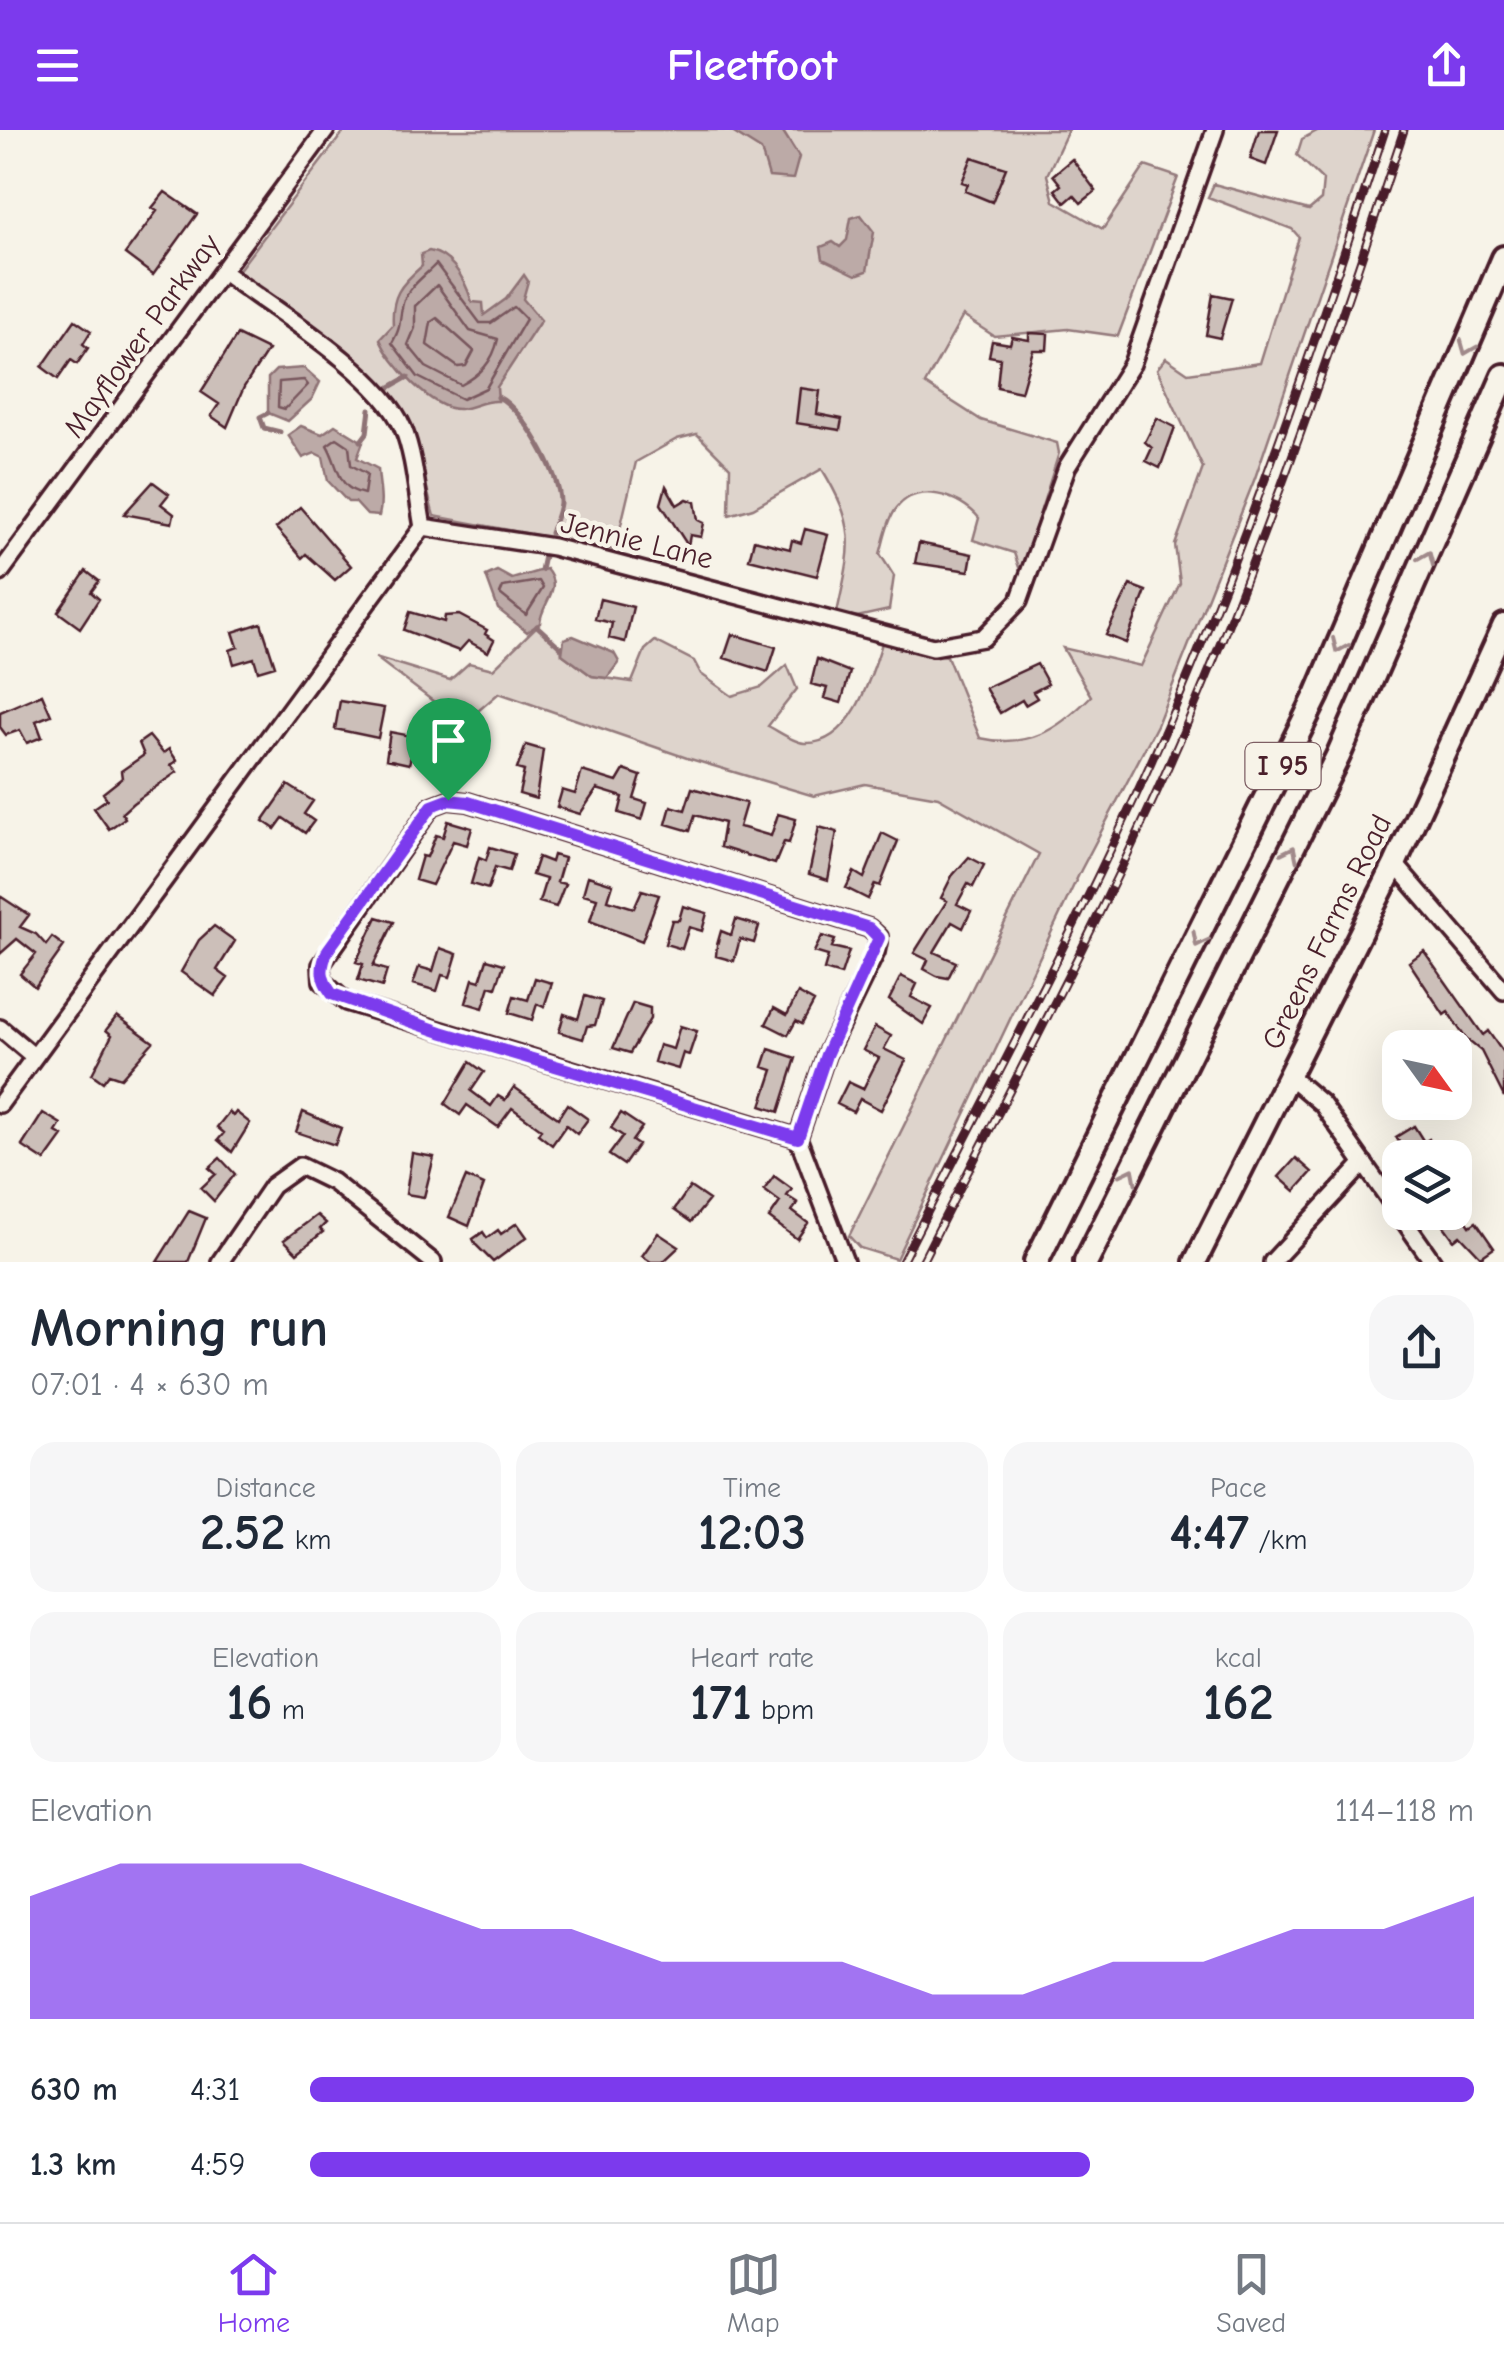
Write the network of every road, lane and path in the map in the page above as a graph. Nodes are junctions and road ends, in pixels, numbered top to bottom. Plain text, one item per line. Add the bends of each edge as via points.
1 (326, 130) edge
2 (1215, 130) edge
3 (1504, 258) edge
4 (223, 272) junction
5 (1504, 376) edge
6 (423, 527) junction
7 (7, 554) edge
8 (0, 573) edge
9 (1504, 625) edge
10 (1394, 864) junction
11 (1504, 991) edge
12 (0, 1028) edge
13 (32, 1055) junction
14 (1289, 1076) junction
15 (0, 1104) edge
16 (798, 1138) junction
17 (1364, 1163) junction
18 (220, 1262) edge
19 (433, 1262) edge
20 (844, 1262) edge
21 (1036, 1262) edge
22 (1086, 1262) edge
23 (1195, 1262) edge
24 (1272, 1262) edge
25 (1432, 1262) edge

1 - 4 street, Mayflower Parkway
2 - 6 street, Jennie Lane via 1132,364 1067,467 1019,600 984,638 933,647 553,547
3 -> 21 highway, I 95 via 1309,712
4 - 6 street via 344,360 376,392 402,428
4 - 7 street, Mayflower Parkway
22 -> 5 highway, I 95 via 1330,773
6 - 13 street
7 - 8 street, Mayflower Parkway
9 - 10 main road, Greens Farms Road
10 - 11 street
10 - 14 main road, Greens Farms Road
12 - 13 street
13 - 15 street
14 - 17 street via 1322,1104
14 - 23 main road, Greens Farms Road
16 - 16 street via 826,1055 876,952 879,938 869,928 448,800 432,806 321,965 322,981 346,1002
16 - 20 street
17 - 24 street
17 - 25 street
18 - 19 street via 272,1186 300,1166 333,1182

